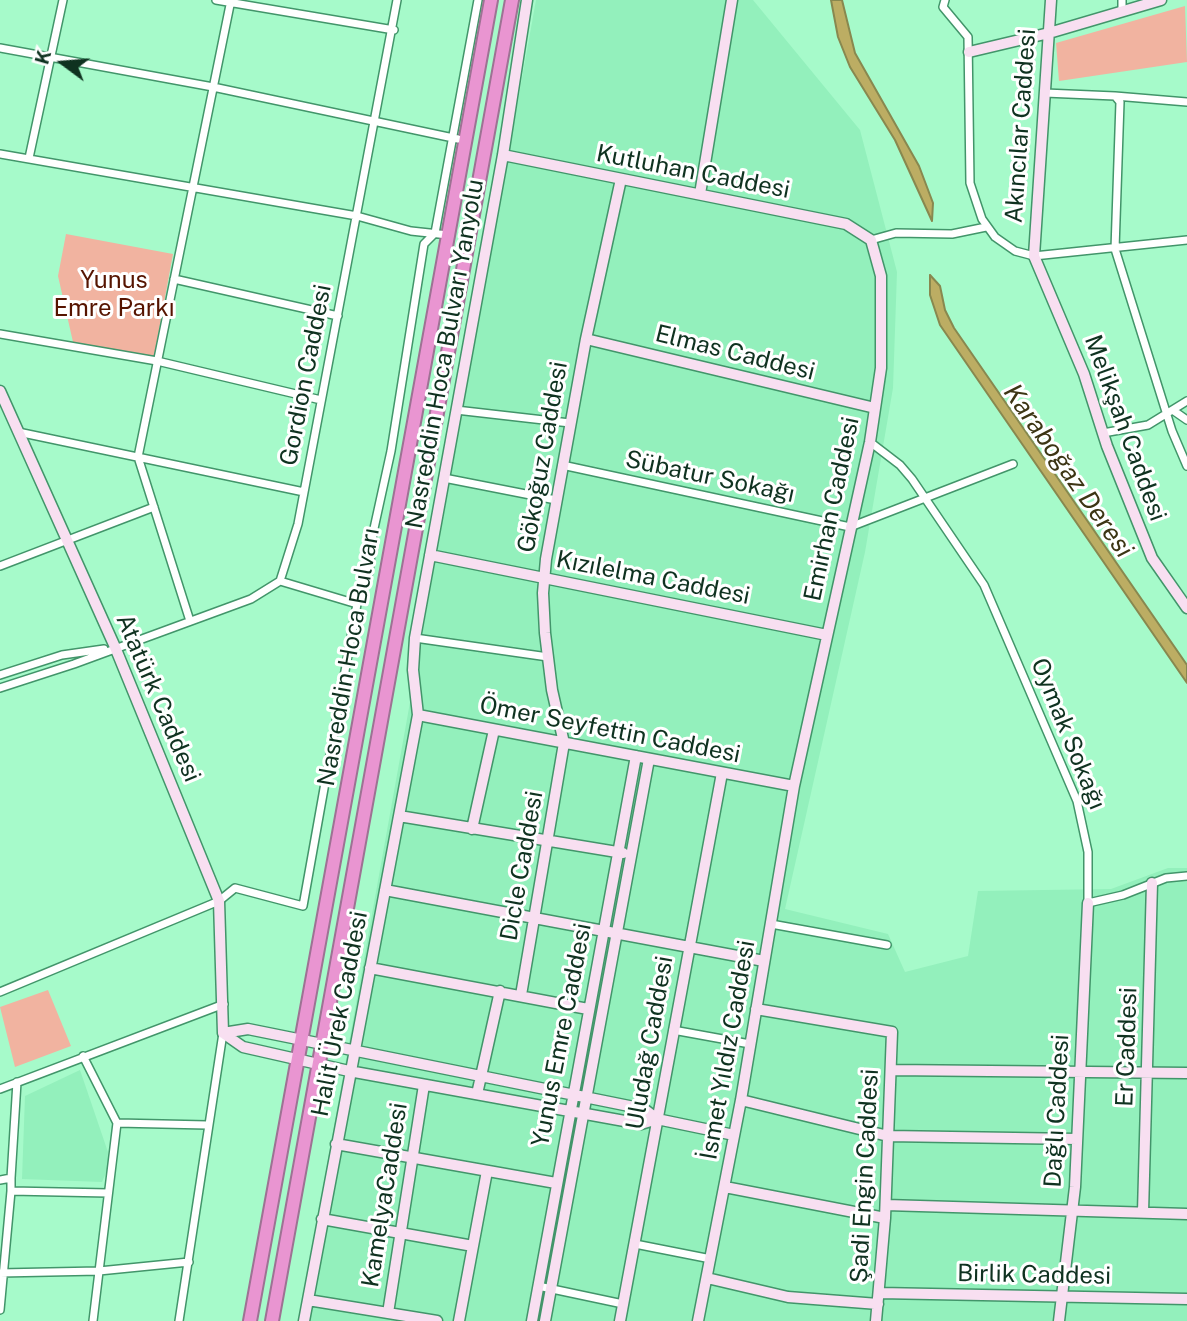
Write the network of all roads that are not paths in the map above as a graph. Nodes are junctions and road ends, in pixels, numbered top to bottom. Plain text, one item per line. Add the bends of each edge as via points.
1 (63, 0) edge
2 (216, 0) edge
3 (397, 0) edge
4 (478, 0) edge
5 (491, 0) edge
6 (512, 0) edge
7 (527, 0) edge
8 (732, 0) edge
9 (1051, 0) edge
10 (1161, 0) edge
11 (230, 1) edge
12 (944, 4) edge
13 (1122, 5) edge
14 (394, 30) junction
15 (1049, 33) junction
16 (0, 48) edge
17 (969, 52) junction
18 (51, 57) junction
19 (213, 87) junction
20 (1045, 93) junction
21 (1115, 96) junction
22 (1187, 102) edge
23 (375, 121) junction
24 (460, 139) junction
25 (0, 153) edge
26 (503, 155) junction
27 (29, 159) junction
28 (621, 179) junction
29 (193, 187) junction
30 (700, 194) junction
31 (356, 216) junction
32 (986, 227) junction
33 (441, 234) junction
34 (871, 240) junction
35 (1187, 240) edge
36 (1115, 249) junction
37 (1034, 256) junction
38 (174, 279) junction
39 (338, 316) junction
40 (0, 334) edge
41 (586, 339) junction
42 (157, 361) junction
43 (0, 393) edge
44 (321, 400) junction
45 (1187, 401) edge
46 (875, 408) junction
47 (456, 410) junction
48 (1171, 413) junction
49 (1187, 420) edge
50 (570, 423) junction
51 (18, 432) junction
52 (1103, 433) junction
53 (870, 442) junction
54 (138, 457) junction
55 (1013, 464) dead end
56 (562, 465) junction
57 (1187, 466) edge
58 (444, 478) junction
59 (304, 492) junction
60 (926, 499) junction
61 (556, 500) junction
62 (154, 507) junction
63 (850, 527) junction
64 (66, 540) junction
65 (430, 555) junction
66 (0, 566) edge
67 (544, 578) junction
68 (279, 581) junction
69 (357, 604) junction
70 (1187, 608) edge
71 (190, 621) junction
72 (827, 635) junction
73 (415, 638) junction
74 (115, 648) junction
75 (548, 657) junction
76 (0, 675) edge
77 (0, 688) edge
78 (418, 715) junction
79 (494, 730) junction
80 (564, 743) junction
81 (636, 756) junction
82 (649, 759) junction
83 (722, 773) junction
84 (794, 786) junction
85 (399, 816) junction
86 (472, 828) junction
87 (548, 841) junction
88 (618, 853) junction
89 (630, 855) junction
90 (1187, 876) edge
91 (1152, 883) junction
92 (385, 890) junction
93 (219, 901) junction
94 (1088, 903) junction
95 (535, 918) junction
96 (771, 924) junction
97 (603, 931) junction
98 (616, 933) junction
99 (887, 944) dead end
100 (689, 946) junction
101 (764, 961) junction
102 (370, 968) junction
103 (500, 991) junction
104 (0, 992) edge
105 (521, 995) junction
106 (223, 1004) junction
107 (588, 1009) junction
108 (756, 1009) junction
109 (673, 1030) junction
110 (223, 1033) junction
111 (301, 1040) junction
112 (323, 1044) junction
113 (750, 1044) junction
114 (353, 1051) junction
115 (83, 1056) junction
116 (297, 1059) junction
117 (319, 1064) junction
118 (891, 1070) junction
119 (349, 1071) junction
120 (1081, 1072) junction
121 (1147, 1073) junction
122 (1187, 1073) edge
123 (481, 1076) junction
124 (17, 1082) junction
125 (424, 1084) junction
126 (0, 1089) edge
127 (477, 1094) junction
128 (572, 1094) junction
129 (586, 1097) junction
130 (741, 1100) junction
131 (569, 1112) junction
132 (583, 1114) junction
133 (657, 1119) junction
134 (117, 1123) junction
135 (207, 1125) junction
136 (734, 1135) junction
137 (888, 1136) junction
138 (1077, 1139) junction
139 (336, 1144) junction
140 (413, 1158) junction
141 (487, 1171) junction
142 (11, 1178) junction
143 (0, 1180) edge
144 (556, 1183) junction
145 (725, 1187) junction
146 (11, 1191) junction
147 (108, 1193) junction
148 (886, 1205) junction
149 (1073, 1210) junction
150 (1143, 1213) junction
151 (1187, 1214) edge
152 (885, 1218) junction
153 (322, 1219) junction
154 (401, 1233) junction
155 (635, 1244) junction
156 (473, 1246) junction
157 (711, 1259) junction
158 (189, 1262) junction
159 (99, 1271) junction
160 (2, 1273) edge
161 (707, 1278) junction
162 (538, 1286) junction
163 (551, 1289) junction
164 (1062, 1297) junction
165 (879, 1298) junction
166 (1187, 1299) edge
167 (308, 1300) junction
168 (623, 1304) junction
169 (0, 1310) edge
170 (388, 1313) junction
171 (402, 1318) edge
172 (93, 1321) edge
173 (179, 1321) edge
174 (250, 1321) edge
175 (272, 1321) edge
176 (304, 1321) edge
177 (437, 1321) edge
178 (459, 1321) edge
179 (532, 1321) edge
180 (545, 1321) edge
181 (620, 1321) edge
182 (698, 1321) edge
183 (876, 1321) edge
184 (1059, 1321) edge

1 - 18 street
2 - 11 street
3 - 14 street, Gordion Caddesi
4 - 24 street
5 - 24 highway, Nasreddin Hoca Bulvarı
6 - 112 highway, Nasreddin Hoca Bulvarı
7 - 26 street, Nasreddin Hoca Bulvarı Yanyolu
8 - 30 street
9 - 15 street, Akıncılar Caddesi
10 - 13 street
11 - 14 street
11 - 19 street
12 - 17 street via 965,30
13 - 15 street
14 - 23 street, Gordion Caddesi
15 - 17 street
15 - 20 street, Akıncılar Caddesi
16 - 18 street
17 - 32 street via 970,183
18 - 19 street
18 - 27 street
19 - 23 street
19 - 29 street
20 - 21 street
20 - 37 street, Akıncılar Caddesi
21 - 22 street
21 - 36 street via 1122,109
23 - 24 street
23 - 31 street, Gordion Caddesi
24 - 33 highway, Nasreddin Hoca Bulvarı
25 - 27 street
26 - 28 street, Kutluhan Caddesi
26 - 47 street, Nasreddin Hoca Bulvarı Yanyolu
27 - 29 street
28 - 30 street, Kutluhan Caddesi
28 - 41 street, Gökoğuz Caddesi
29 - 31 street
29 - 38 street
30 - 34 street, Kutluhan Caddesi via 839,222
31 - 33 street
31 - 39 street, Gordion Caddesi
32 - 34 street via 952,234 895,233
32 - 37 street via 1005,245
33 - 69 street via 424,244 369,572
33 - 111 highway, Nasreddin Hoca Bulvarı
34 - 46 street, Emirhan Caddesi via 882,298
35 - 36 street
36 - 37 street
36 - 48 street
37 - 52 street, Melikşah Caddesi via 1084,374
38 - 39 street
38 - 42 street
39 - 44 street, Gordion Caddesi
40 - 42 street
41 - 46 street, Elmas Caddesi
41 - 50 street, Gökoğuz Caddesi
42 - 44 street
42 - 54 street
43 - 51 street, Atatürk Caddesi
44 - 59 street, Gordion Caddesi
45 - 48 street
46 - 53 street, Emirhan Caddesi
47 - 50 street
47 - 58 street, Nasreddin Hoca Bulvarı Yanyolu
48 - 49 street
48 - 52 street via 1140,428
48 - 57 street
50 - 56 street, Gökoğuz Caddesi
51 - 54 street
51 - 64 street, Atatürk Caddesi
52 - 70 street, Melikşah Caddesi via 1152,558
53 - 60 street, Oymak Sokağı via 900,465
53 - 63 street, Emirhan Caddesi
54 - 59 street
54 - 62 street
55 - 60 street
56 - 61 street, Gökoğuz Caddesi
56 - 63 street, Sübatur Sokağı
58 - 61 street
58 - 65 street, Nasreddin Hoca Bulvarı Yanyolu
59 - 68 street, Gordion Caddesi
60 - 63 street
60 - 94 street, Oymak Sokağı via 984,585 1077,801 1088,852
61 - 67 street, Gökoğuz Caddesi
62 - 64 street
62 - 71 street
63 - 72 street, Emirhan Caddesi
64 - 66 street
64 - 74 street, Atatürk Caddesi
65 - 67 street, Kızılelma Caddesi
65 - 73 street, Nasreddin Hoca Bulvarı Yanyolu
67 - 72 street, Kızılelma Caddesi
67 - 75 street, Gökoğuz Caddesi
68 - 69 street
68 - 71 street via 251,599
69 - 93 street via 303,906 235,888
71 - 74 street
72 - 84 street, Emirhan Caddesi
73 - 75 street
73 - 78 street, Nasreddin Hoca Bulvarı Yanyolu
74 - 76 street via 62,655
74 - 77 street
74 - 93 street, Atatürk Caddesi
75 - 80 street, Gökoğuz Caddesi
78 - 79 street, Ömer Seyfettin Caddesi
78 - 85 street, Halit Ürek Caddesi
79 - 80 street, Ömer Seyfettin Caddesi
79 - 86 street
80 - 81 street, Ömer Seyfettin Caddesi
80 - 87 street, Dicle Caddesi
81 - 82 street, Ömer Seyfettin Caddesi
81 - 88 street, Yunus Emre Caddesi
82 - 83 street, Ömer Seyfettin Caddesi
82 - 89 street, Yunus Emre Caddesi
83 - 84 street, Ömer Seyfettin Caddesi
83 - 100 street, Uludağ Caddesi
84 - 96 street, İsmet Yıldız Caddesi
85 - 86 street
85 - 92 street, Halit Ürek Caddesi
86 - 87 street
87 - 88 street
87 - 95 street, Dicle Caddesi
88 - 89 street
88 - 97 street, Yunus Emre Caddesi
89 - 98 street, Yunus Emre Caddesi
90 - 91 street
91 - 94 street
91 - 121 street, Er Caddesi
92 - 95 street
92 - 102 street, Halit Ürek Caddesi
93 - 104 street
93 - 106 street, Atatürk Caddesi
94 - 120 street, Dağlı Caddesi
95 - 97 street
95 - 105 street, Dicle Caddesi
96 - 99 street
96 - 101 street, İsmet Yıldız Caddesi
97 - 98 street
97 - 107 street, Yunus Emre Caddesi
98 - 100 street
98 - 129 street, Yunus Emre Caddesi
100 - 101 street
100 - 109 street, Uludağ Caddesi
101 - 108 street, İsmet Yıldız Caddesi
102 - 103 street
102 - 114 street, Halit Ürek Caddesi
103 - 105 street
103 - 123 street
105 - 107 street
106 - 110 street, Atatürk Caddesi
106 - 115 street
107 - 128 street, Yunus Emre Caddesi
108 - 113 street, İsmet Yıldız Caddesi
108 - 118 street, Şadi Engin Caddesi via 892,1032
109 - 113 street
109 - 133 street, Uludağ Caddesi
110 - 111 street via 248,1029
110 - 116 street via 243,1047
110 - 135 street
111 - 112 street
111 - 116 highway, Nasreddin Hoca Bulvarı
112 - 114 street
112 - 117 highway, Nasreddin Hoca Bulvarı
113 - 130 street, İsmet Yıldız Caddesi
114 - 119 street, Halit Ürek Caddesi
114 - 123 street
115 - 124 street
115 - 134 street
116 - 117 street
116 - 174 highway, Nasreddin Hoca Bulvarı
117 - 119 street
117 - 175 highway, Nasreddin Hoca Bulvarı
118 - 120 street
118 - 137 street, Şadi Engin Caddesi
119 - 125 street
119 - 139 street, Halit Ürek Caddesi
120 - 121 street
120 - 138 street, Dağlı Caddesi
121 - 122 street
121 - 150 street, Er Caddesi
123 - 127 street
123 - 128 street
124 - 126 street
124 - 142 street
125 - 127 street
125 - 140 street, KamelyaCaddesi
127 - 131 street
128 - 129 street
128 - 131 street, Yunus Emre Caddesi
129 - 132 street, Yunus Emre Caddesi
129 - 133 street via 644,1109
130 - 136 street, İsmet Yıldız Caddesi
130 - 137 street
131 - 132 street
131 - 144 street, Yunus Emre Caddesi
132 - 133 street via 641,1124
132 - 163 street, Yunus Emre Caddesi
133 - 136 street
133 - 155 street, Uludağ Caddesi
134 - 135 street
134 - 147 street
135 - 158 street
136 - 145 street, İsmet Yıldız Caddesi
137 - 138 street
137 - 148 street, Şadi Engin Caddesi
138 - 149 street, Dağlı Caddesi
139 - 140 street
139 - 153 street, Halit Ürek Caddesi
140 - 141 street
140 - 154 street, KamelyaCaddesi
141 - 144 street
141 - 156 street
142 - 143 street
142 - 146 street
144 - 162 street, Yunus Emre Caddesi
145 - 152 street
145 - 157 street, İsmet Yıldız Caddesi
146 - 147 street
146 - 160 street
147 - 159 street
148 - 149 street
148 - 152 street, Şadi Engin Caddesi
149 - 150 street
149 - 164 street, Dağlı Caddesi
150 - 151 street
152 - 165 street, Şadi Engin Caddesi
153 - 154 street
153 - 167 street, Halit Ürek Caddesi
154 - 156 street
154 - 170 street, KamelyaCaddesi
155 - 157 street
155 - 168 street, Uludağ Caddesi
156 - 178 street
157 - 161 street, İsmet Yıldız Caddesi
158 - 159 street
158 - 173 street
159 - 160 street
159 - 172 street
160 - 169 street
161 - 165 street, Birlik Caddesi via 788,1297
161 - 182 street, İsmet Yıldız Caddesi
162 - 163 street
162 - 179 street, Yunus Emre Caddesi
163 - 168 street
163 - 180 street, Yunus Emre Caddesi
164 - 165 street, Birlik Caddesi
164 - 166 street, Birlik Caddesi
164 - 184 street, Dağlı Caddesi
165 - 183 street, Şadi Engin Caddesi
167 - 170 street
167 - 176 street, Halit Ürek Caddesi
168 - 181 street, Uludağ Caddesi
170 - 171 street
171 - 177 street

